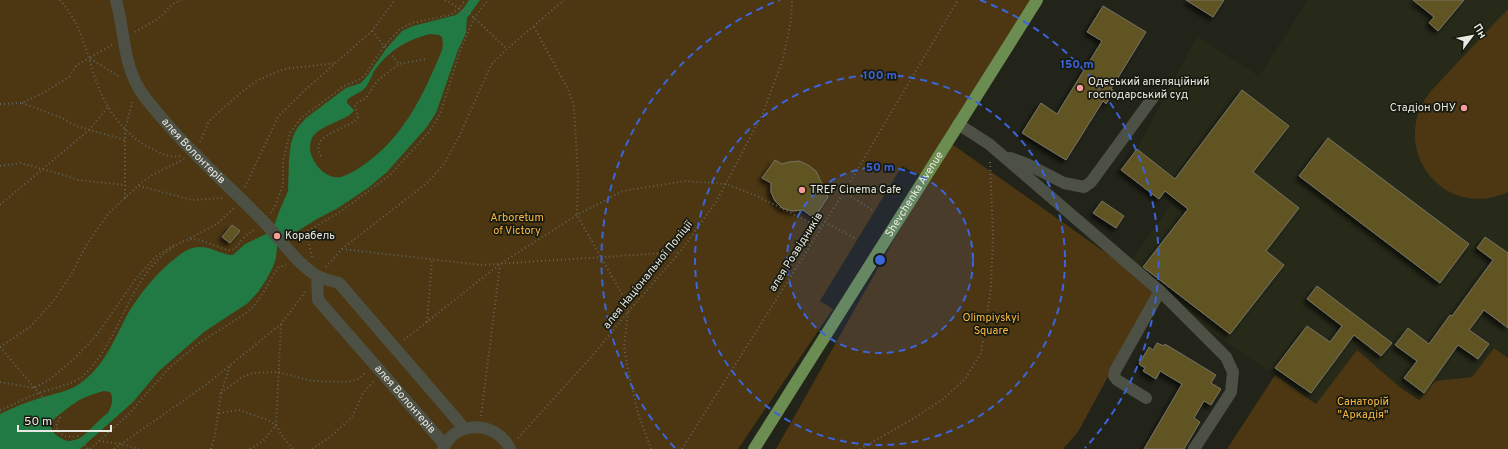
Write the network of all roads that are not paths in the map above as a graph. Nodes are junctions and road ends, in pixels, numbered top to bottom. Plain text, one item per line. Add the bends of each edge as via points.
1 (116, 0) edge
2 (1037, 0) edge
3 (1154, 96) dead end
4 (958, 124) junction
5 (1003, 156) junction
6 (317, 276) junction
7 (1160, 291) junction
8 (1146, 398) dead end
9 (464, 428) junction
10 (444, 447) edge
11 (510, 448) edge
12 (754, 449) edge
13 (1194, 449) edge

1 - 6 street, алея Волонтерів via 125,52 131,74 138,87 173,132 240,197 301,263
2 - 4 main road, Shevchenka Avenue
3 - 5 street via 1091,182 1084,187 1064,183 1027,164
4 - 5 street
4 - 12 main road, Shevchenka Avenue
5 - 7 street
6 - 9 street, алея Волонтерів via 339,283
6 - 10 street, алея Волонтерів via 318,300
7 - 8 street via 1114,376
7 - 13 street via 1226,356 1233,372 1231,392
9 - 10 street, алея Волонтерів via 453,435
9 - 11 street via 480,426 492,430 502,437

